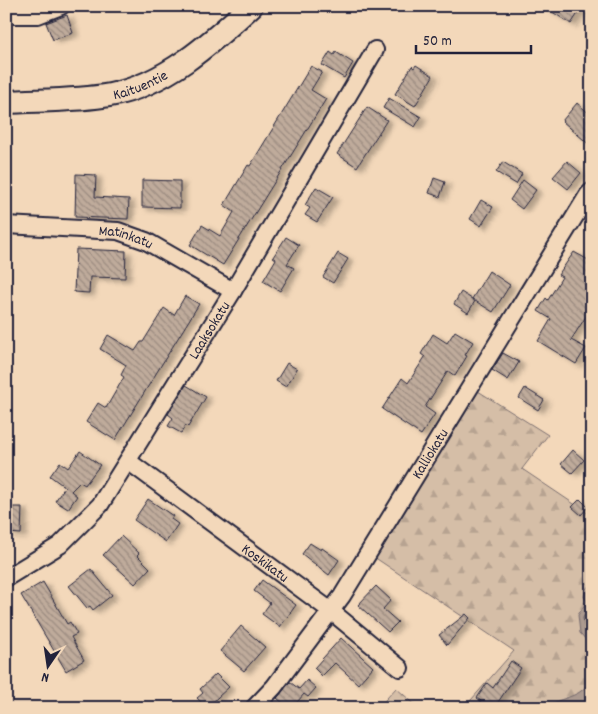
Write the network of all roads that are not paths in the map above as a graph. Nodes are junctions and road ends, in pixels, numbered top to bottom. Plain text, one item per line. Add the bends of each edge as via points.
1 (60, 6) edge
2 (251, 6) edge
3 (6, 15) edge
4 (375, 50) dead end
5 (6, 102) edge
6 (592, 191) edge
7 (6, 225) edge
8 (233, 291) junction
9 (128, 461) junction
10 (6, 578) edge
11 (332, 611) junction
12 (400, 668) dead end
13 (254, 708) edge

1 - 3 street via 38,15
2 - 5 street, Kaituentie via 187,60 135,88 86,98
4 - 8 street, Laaksokatu
6 - 11 street, Kalliokatu
7 - 8 street, Matinkatu via 132,234
8 - 9 street, Laaksokatu
9 - 10 street, Laaksokatu via 100,505 60,545
9 - 11 street, Koskikatu
11 - 12 street, Koskikatu
11 - 13 street, Kalliokatu

